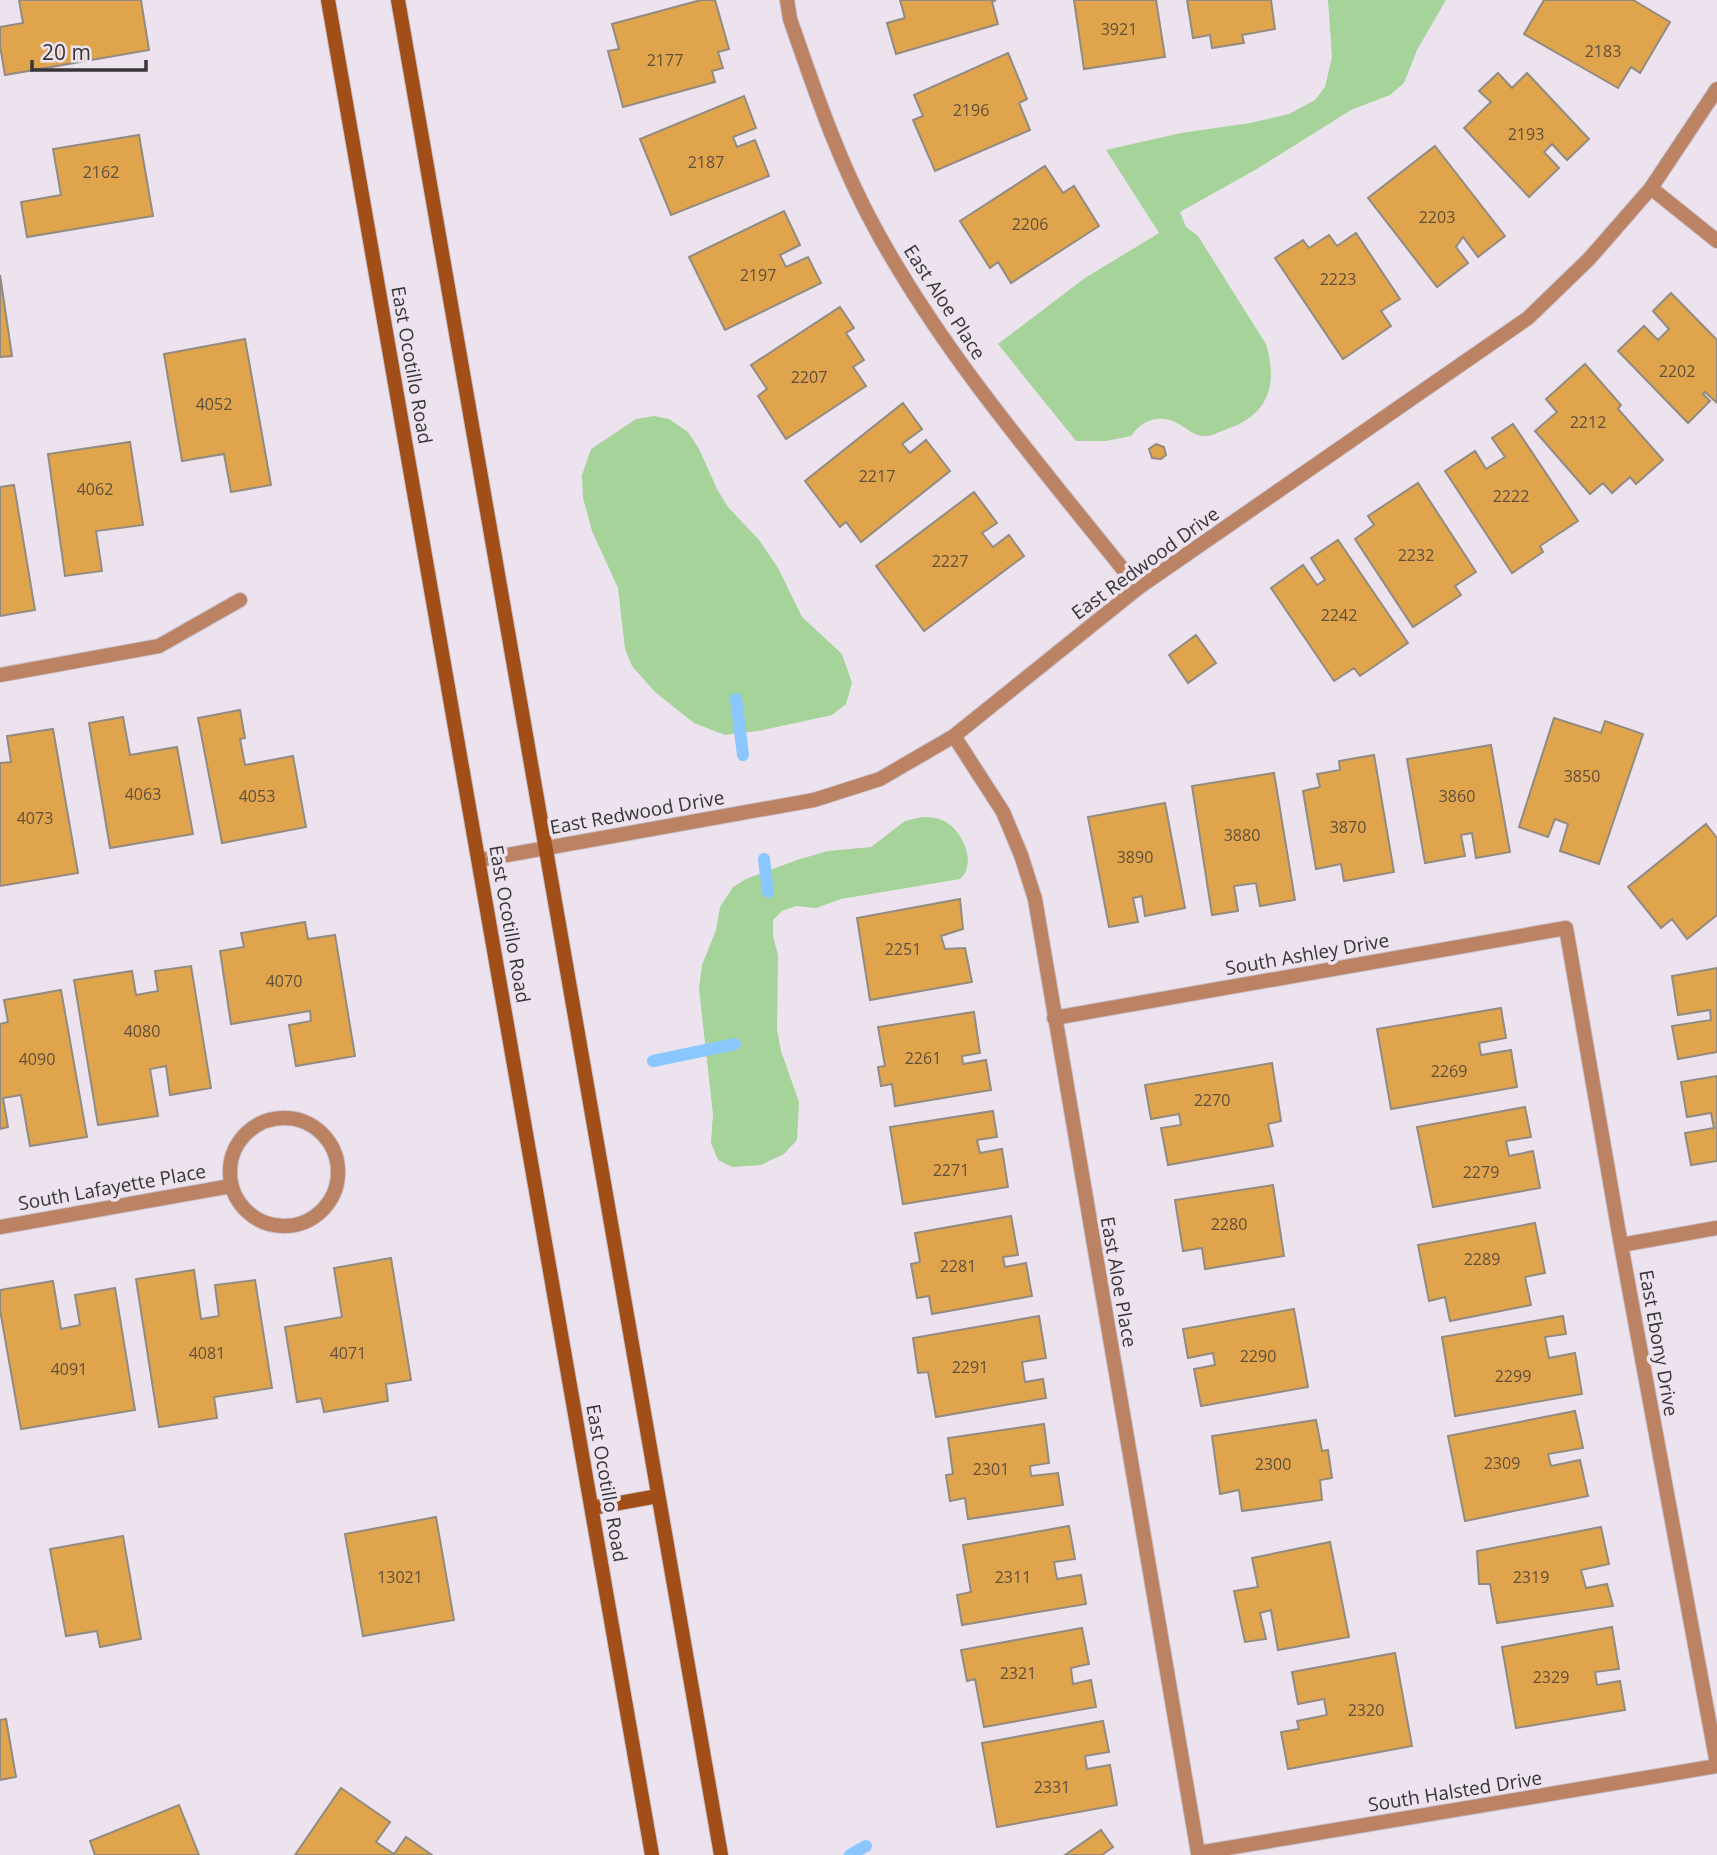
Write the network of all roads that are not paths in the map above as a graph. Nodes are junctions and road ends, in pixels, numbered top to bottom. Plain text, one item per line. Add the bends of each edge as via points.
1 (328, 0) edge
2 (398, 0) edge
3 (787, 0) edge
4 (1717, 89) edge
5 (1651, 188) junction
6 (1717, 241) edge
7 (1138, 588) junction
8 (240, 600) dead end
9 (0, 675) edge
10 (954, 736) junction
11 (545, 847) junction
12 (479, 860) junction
13 (1566, 928) joint
14 (1054, 1018) junction
15 (231, 1185) junction
16 (0, 1227) edge
17 (1717, 1228) edge
18 (1621, 1245) junction
19 (658, 1496) junction
20 (592, 1508) junction
21 (1717, 1765) edge
22 (1198, 1853) joint
23 (652, 1855) edge
24 (721, 1855) edge

1 - 12 main road, East Ocotillo Road
2 - 11 main road
3 - 7 street, East Aloe Place via 829,132 876,230 951,352
4 - 5 street, East Redwood Drive
5 - 6 street
5 - 7 street, East Redwood Drive via 1528,318
7 - 10 street, East Redwood Drive
8 - 9 street via 159,646
10 - 11 street, East Redwood Drive via 880,779 814,800
10 - 14 street, East Aloe Place via 1003,812 1021,855 1035,899
11 - 12 street, East Redwood Drive
11 - 19 main road
12 - 20 main road, East Ocotillo Road
13 - 14 street, South Ashley Drive
13 - 18 street, East Ebony Drive
14 - 22 street, East Aloe Place
15 - 15 street, South Lafayette Place via 251,1215 284,1227 317,1216 329,1203 338,1169 325,1137 311,1125 276,1119 244,1135 230,1167
15 - 16 street, South Lafayette Place
17 - 18 street
18 - 21 street, East Ebony Drive
19 - 20 main road
19 - 24 main road
20 - 23 main road, East Ocotillo Road
21 - 22 street, South Halsted Drive

